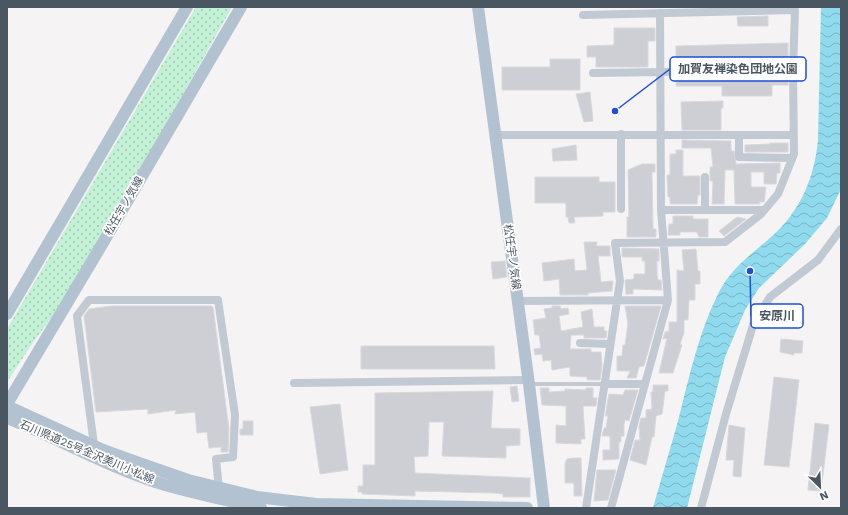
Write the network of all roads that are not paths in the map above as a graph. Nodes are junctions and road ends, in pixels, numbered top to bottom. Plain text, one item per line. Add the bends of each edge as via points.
1 (187, 7) edge
2 (241, 7) edge
3 (478, 7) edge
4 (660, 13) junction
5 (583, 16) dead end
6 (793, 70) junction
7 (593, 73) dead end
8 (660, 73) junction
9 (621, 134) junction
10 (660, 134) junction
11 (739, 134) junction
12 (496, 135) junction
13 (794, 135) junction
14 (792, 158) junction
15 (705, 177) dead end
16 (620, 209) dead end
17 (661, 210) junction
18 (705, 210) junction
19 (764, 210) junction
20 (841, 229) edge
21 (664, 242) junction
22 (617, 300) junction
23 (668, 300) junction
24 (518, 301) junction
25 (7, 314) edge
26 (580, 343) dead end
27 (610, 344) junction
28 (529, 382) junction
29 (294, 383) dead end
30 (604, 384) junction
31 (645, 384) junction
32 (7, 405) edge
33 (7, 418) edge
34 (94, 445) junction
35 (219, 489) junction
36 (261, 508) edge
37 (527, 508) edge
38 (544, 508) edge
39 (586, 508) edge
40 (611, 508) edge
41 (701, 508) edge

1 - 25 main road
2 - 32 main road, 松任宇ノ気線
3 - 12 main road, 松任宇ノ気線
4 - 5 street
4 - 6 street via 795,10
4 - 8 street
6 - 8 street
6 - 13 street
7 - 8 street
8 - 10 street
9 - 10 street
9 - 12 street
9 - 16 street
10 - 11 street
10 - 17 street
11 - 13 street
11 - 14 street via 739,157
12 - 24 main road, 松任宇ノ気線
13 - 14 street
14 - 19 street via 778,194
15 - 18 street
17 - 18 street
17 - 21 street
18 - 19 street
19 - 21 street via 725,242
20 - 41 street via 818,260 770,297 754,322
21 - 22 street via 615,243 620,282
21 - 23 street
22 - 23 street
22 - 24 street
22 - 27 street
23 - 31 street
24 - 28 main road, 松任宇ノ気線
26 - 27 street
27 - 30 street
28 - 29 street
28 - 30 lane
28 - 38 main road, 松任宇ノ気線
30 - 31 street
30 - 39 street
31 - 40 street
32 - 34 main road, 石川県道25号金沢美川小松線
33 - 36 main road, 石川県道25号金沢美川小松線 via 98,459 164,484
34 - 35 main road, 石川県道25号金沢美川小松線 via 143,465
34 - 35 street via 77,316 89,300 218,300 235,415 233,456 216,459
35 - 37 main road, 石川県道25号金沢美川小松線 via 257,497 316,504

